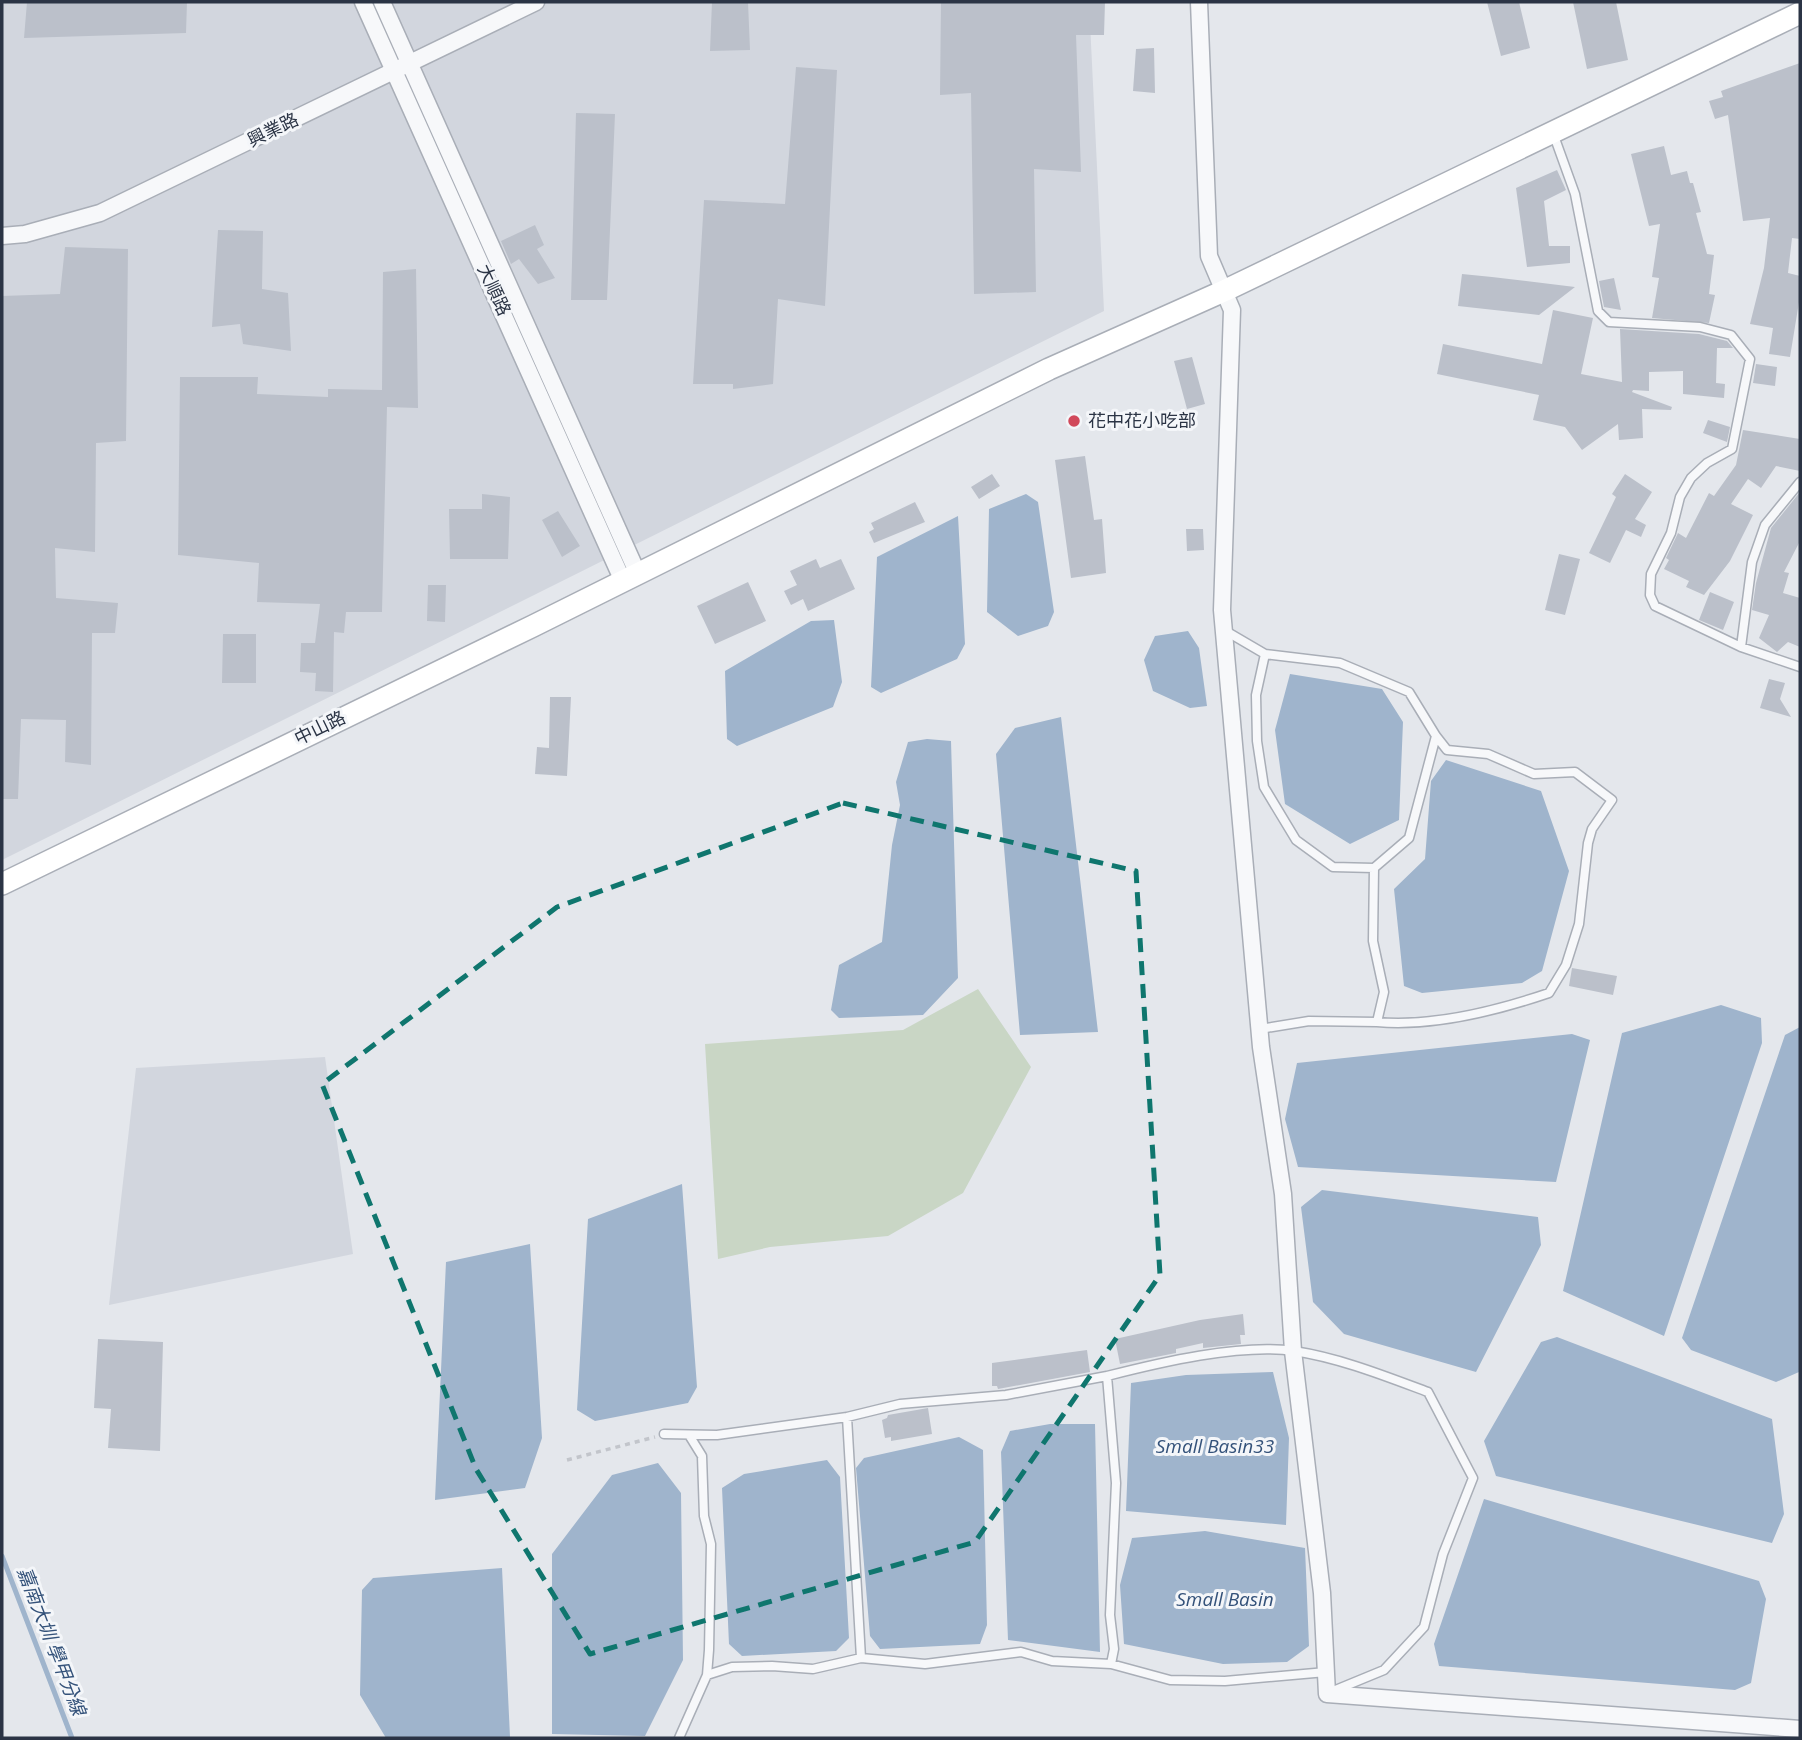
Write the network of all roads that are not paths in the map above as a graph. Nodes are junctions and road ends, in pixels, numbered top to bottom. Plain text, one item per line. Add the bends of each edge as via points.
1 (363, 2) edge
2 (382, 2) edge
3 (536, 2) edge
4 (1199, 2) edge
5 (1800, 13) edge
6 (401, 69) junction
7 (1552, 130) junction
8 (2, 236) edge
9 (1226, 290) junction
10 (1800, 482) edge
11 (630, 575) junction
12 (1224, 630) junction
13 (1741, 647) junction
14 (1265, 653) junction
15 (1800, 667) edge
16 (1436, 736) junction
17 (1374, 868) junction
18 (2, 884) edge
19 (1377, 1021) junction
20 (1260, 1029) junction
21 (1293, 1351) junction
22 (1107, 1376) junction
23 (847, 1417) junction
24 (664, 1434) road end
25 (689, 1435) junction
26 (861, 1658) junction
27 (1111, 1664) junction
28 (1325, 1672) junction
29 (707, 1675) junction
30 (1327, 1694) junction
31 (1800, 1729) edge
32 (679, 1738) edge

1 - 6 street, 大順路
2 - 6 street, 大順路
3 - 6 street, 興業路
4 - 9 street via 1209,256
5 - 7 main road, 中山路
6 - 8 street, 興業路 via 100,213
6 - 11 street, 大順路
7 - 9 main road, 中山路
7 - 13 lane via 1575,194 1598,311 1609,322 1700,327 1731,335 1750,359 1732,449 1691,478 1650,584 1655,606
9 - 11 main road, 中山路 via 1049,369
9 - 12 street via 1232,310
10 - 13 lane via 1765,525 1752,562
11 - 18 main road, 中山路
12 - 14 lane
12 - 20 street
13 - 15 lane
14 - 16 lane via 1340,663 1409,692
14 - 17 lane via 1255,695 1264,787 1296,840 1334,867
16 - 17 lane via 1409,838
16 - 19 lane via 1447,750 1488,754 1534,775 1575,772 1612,800 1592,829 1579,924 1566,965 1549,993 1494,1011 1406,1024
17 - 19 lane via 1373,941 1384,992
19 - 20 lane via 1309,1021
20 - 21 street via 1283,1194
21 - 22 lane via 1212,1356
21 - 28 street via 1322,1593
21 - 30 lane via 1359,1367 1428,1392 1473,1478 1443,1554 1424,1627 1384,1670
22 - 23 lane via 1006,1395 900,1404
22 - 27 lane via 1116,1483
23 - 25 lane
23 - 26 lane
24 - 25 lane
25 - 29 lane via 702,1456 704,1516 711,1544
26 - 27 lane via 925,1664 1021,1653 1052,1661
26 - 29 lane via 813,1669 732,1667
27 - 28 lane via 1170,1680 1225,1681
28 - 30 street
29 - 32 lane
30 - 31 street

